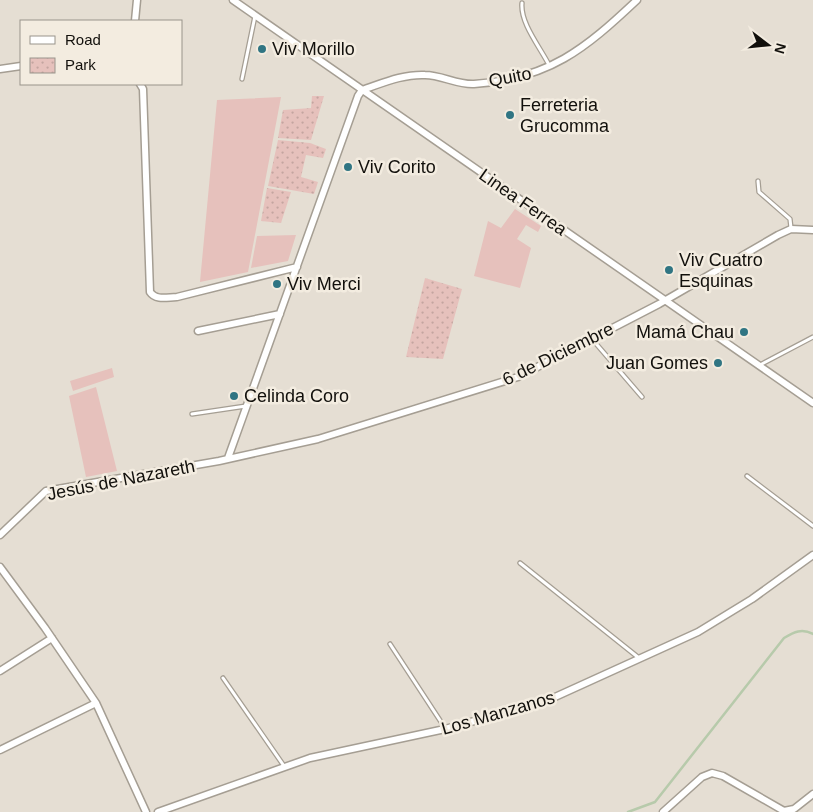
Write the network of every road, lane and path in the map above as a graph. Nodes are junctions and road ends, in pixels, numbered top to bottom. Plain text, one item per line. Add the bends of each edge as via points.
1 (137, 0) edge
2 (233, 0) edge
3 (637, 0) edge
4 (522, 3) dead end
5 (255, 15) junction
6 (135, 20) edge
7 (20, 66) edge
8 (550, 68) junction
9 (0, 69) edge
10 (242, 79) dead end
11 (141, 85) edge
12 (362, 90) junction
13 (758, 181) dead end
14 (791, 229) junction
15 (813, 230) edge
16 (297, 267) junction
17 (664, 301) junction
18 (280, 314) junction
19 (198, 331) dead end
20 (813, 337) edge
21 (592, 338) junction
22 (758, 366) junction
23 (642, 397) dead end
24 (813, 402) edge
25 (247, 406) junction
26 (192, 414) dead end
27 (228, 458) junction
28 (747, 476) dead end
29 (813, 526) edge
30 (0, 536) edge
31 (813, 555) edge
32 (520, 563) dead end
33 (0, 567) edge
34 (52, 638) junction
35 (390, 644) dead end
36 (640, 658) junction
37 (0, 671) edge
38 (223, 678) dead end
39 (96, 703) junction
40 (445, 729) junction
41 (0, 750) edge
42 (284, 767) junction
43 (813, 794) edge
44 (666, 811) edge
45 (146, 812) edge
46 (158, 812) edge

1 - 6 street
2 - 5 street, Linea Ferrea
3 - 8 street, Quito via 600,35
4 - 8 lane via 526,20
5 - 10 lane
5 - 12 street, Linea Ferrea
7 - 9 street
8 - 12 street, Quito via 472,84 426,74 401,76
11 - 16 street via 152,296 177,296
12 - 16 street
12 - 17 street, Linea Ferrea
13 - 14 lane via 760,192 790,219
14 - 15 street
14 - 17 street, 6 de Diciembre
16 - 18 street
17 - 21 street, 6 de Diciembre
17 - 22 street, Linea Ferrea
18 - 19 street
18 - 25 street
20 - 22 lane
21 - 23 lane
21 - 27 street, 6 de Diciembre via 518,377 318,439
22 - 24 street, Linea Ferrea
25 - 26 lane
25 - 27 street
27 - 30 street, Jesús de Nazareth via 46,491
28 - 29 lane
31 - 36 street, Los Manzanos via 724,617 677,643
32 - 36 lane
33 - 34 street
34 - 37 street
34 - 39 street
35 - 40 lane
36 - 40 street, Los Manzanos via 544,702
38 - 42 lane
39 - 41 street
39 - 45 street
40 - 42 street, Los Manzanos via 310,758
42 - 46 street, Los Manzanos
43 - 44 street via 794,809 784,811 712,773 702,776

